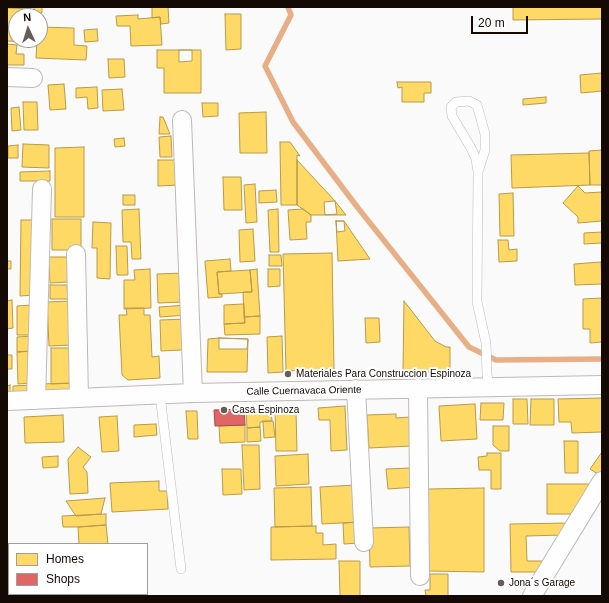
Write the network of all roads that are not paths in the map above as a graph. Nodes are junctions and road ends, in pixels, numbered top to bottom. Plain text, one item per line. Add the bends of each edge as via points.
1 (7, 77) edge
2 (33, 78) dead end
3 (182, 120) dead end
4 (478, 172) junction
5 (42, 189) dead end
6 (76, 254) dead end
7 (602, 385) edge
8 (489, 387) junction
9 (418, 388) junction
10 (356, 390) junction
11 (193, 393) junction
12 (160, 395) junction
13 (79, 398) junction
14 (36, 400) junction
15 (7, 401) edge
16 (602, 481) edge
17 (364, 542) dead end
18 (181, 569) dead end
19 (420, 576) dead end
20 (532, 596) edge

1 - 2 street
3 - 11 street
4 - 4 lane via 486,150 481,116 477,105 469,101 456,102 451,107 452,116 471,148
4 - 8 lane via 477,302 486,343
5 - 14 street
6 - 13 street
7 - 8 street, Calle Cuernavaca Oriente
8 - 9 street, Calle Cuernavaca Oriente
9 - 10 street, Calle Cuernavaca Oriente
9 - 19 street
10 - 11 street, Calle Cuernavaca Oriente
10 - 17 street
11 - 12 street, Calle Cuernavaca Oriente
12 - 13 street, Calle Cuernavaca Oriente
12 - 18 lane
13 - 14 street, Calle Cuernavaca Oriente
14 - 15 street, Calle Cuernavaca Oriente
16 - 20 street

